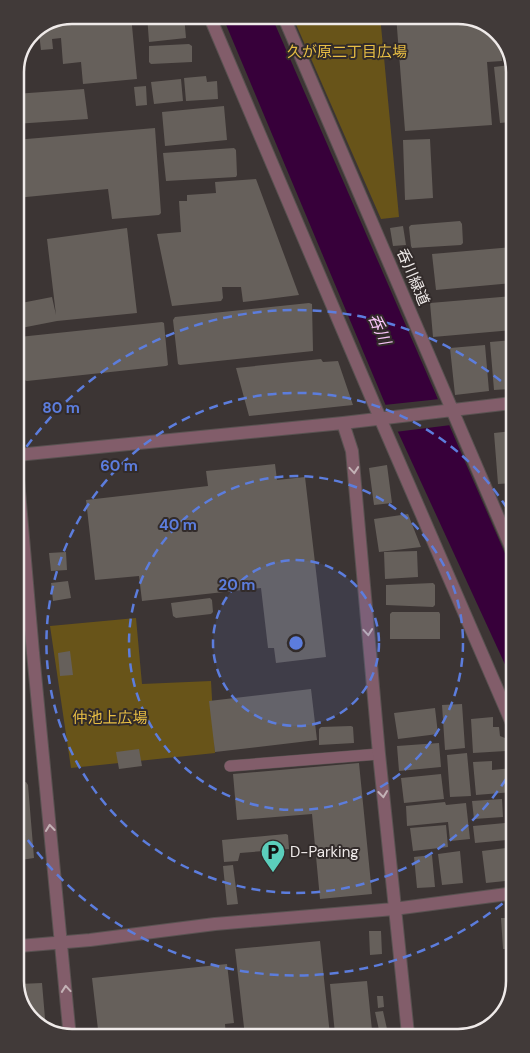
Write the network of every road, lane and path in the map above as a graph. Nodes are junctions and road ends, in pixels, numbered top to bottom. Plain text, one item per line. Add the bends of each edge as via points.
1 (213, 24) edge
2 (287, 24) edge
3 (506, 404) edge
4 (447, 411) junction
5 (385, 417) junction
6 (343, 423) junction
7 (24, 454) edge
8 (506, 537) edge
9 (24, 549) edge
10 (506, 709) edge
11 (379, 754) junction
12 (230, 766) dead end
13 (506, 894) edge
14 (394, 909) junction
15 (62, 942) junction
16 (24, 946) edge
17 (69, 1029) edge
18 (407, 1029) edge

1 - 5 street
2 - 4 street, 呑川緑道
3 - 4 street
4 - 5 street
4 - 8 street, 呑川緑道
5 - 6 street
5 - 10 street
6 - 7 street
6 -> 11 street via 352,451
15 -> 9 street
11 - 12 lane
11 -> 14 street
13 - 14 street
14 - 15 street via 215,924
14 - 18 street
15 - 16 street
17 -> 15 street

